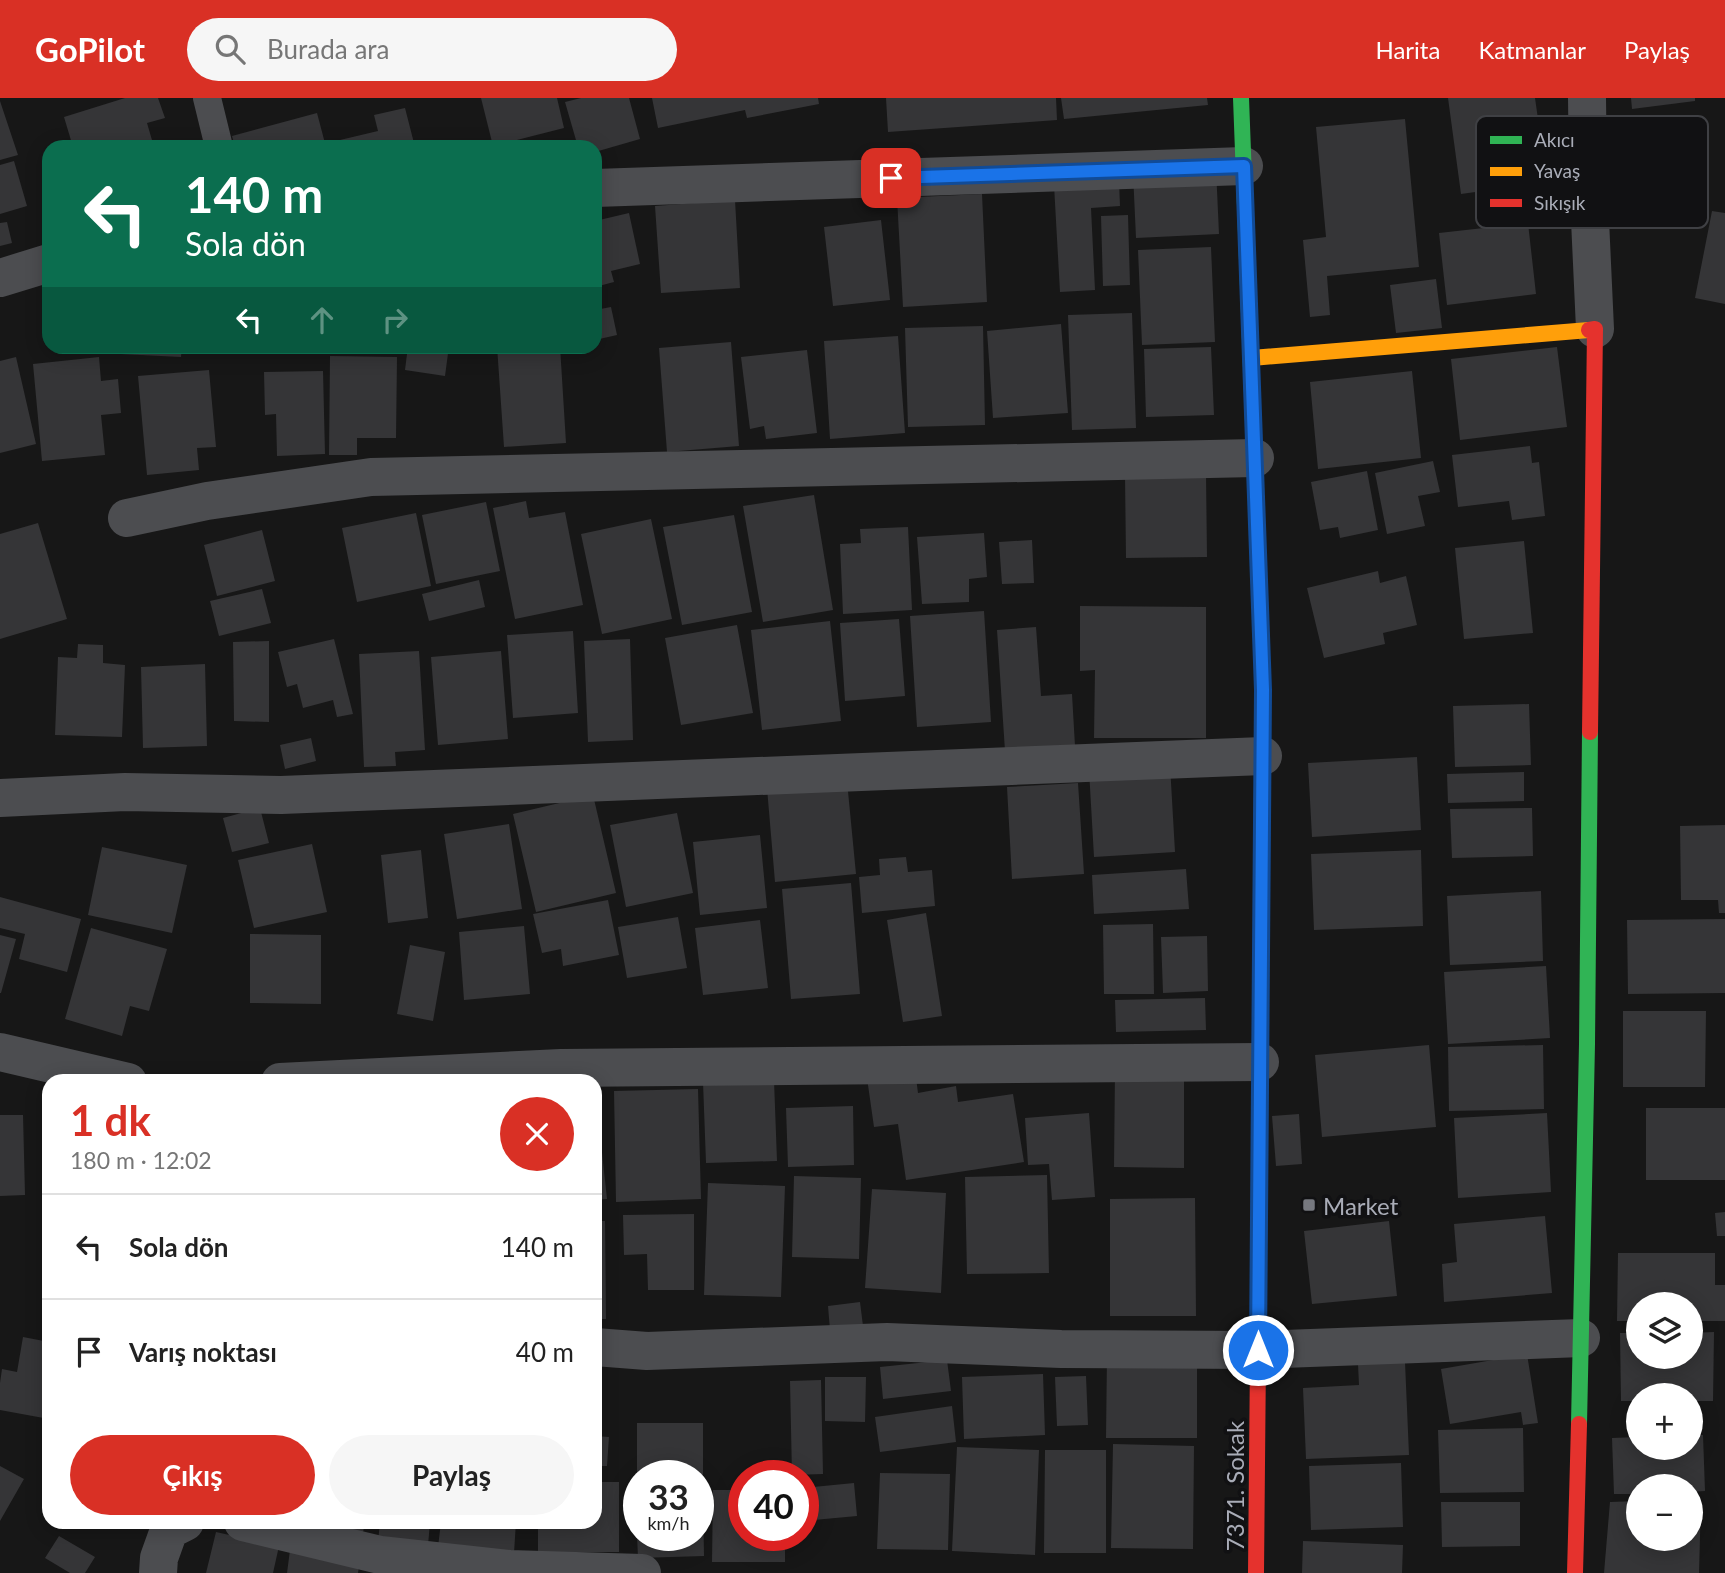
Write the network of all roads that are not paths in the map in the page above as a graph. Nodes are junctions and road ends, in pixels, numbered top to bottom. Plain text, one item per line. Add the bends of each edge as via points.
1 (207, 98) edge
2 (1241, 98) edge
3 (1587, 98) edge
4 (1587, 116) edge
5 (217, 140) edge
6 (1244, 166) junction
7 (602, 188) edge
8 (1590, 228) edge
9 (42, 265) edge
10 (0, 278) edge
11 (1595, 329) junction
12 (1252, 358) junction
13 (1255, 458) junction
14 (127, 518) dead end
15 (1263, 756) junction
16 (0, 798) edge
17 (0, 1052) edge
18 (1260, 1062) junction
19 (94, 1074) edge
20 (441, 1074) edge
21 (1581, 1338) junction
22 (602, 1348) edge
23 (1258, 1350) junction
24 (171, 1529) edge
25 (272, 1529) edge
26 (158, 1573) edge
27 (642, 1573) edge
28 (1256, 1573) edge
29 (1574, 1573) edge

1 - 5 lane
2 - 6 street, 7371. Sokak
3 - 4 street
6 - 7 street
6 - 12 street, 7371. Sokak
8 - 11 street
9 - 10 street
11 - 12 street
11 - 21 street
12 - 13 street, 7371. Sokak
13 - 14 street via 371,477 207,501
13 - 15 street, 7371. Sokak
15 - 16 street via 281,795 125,792
15 - 18 street, 7371. Sokak
17 - 19 street
18 - 20 street via 561,1068
18 - 23 street, 7371. Sokak
21 - 23 street
21 - 29 street
22 - 23 street via 648,1351 887,1342
23 - 28 street, 7371. Sokak
24 - 26 street
25 - 27 street via 380,1555 509,1569

